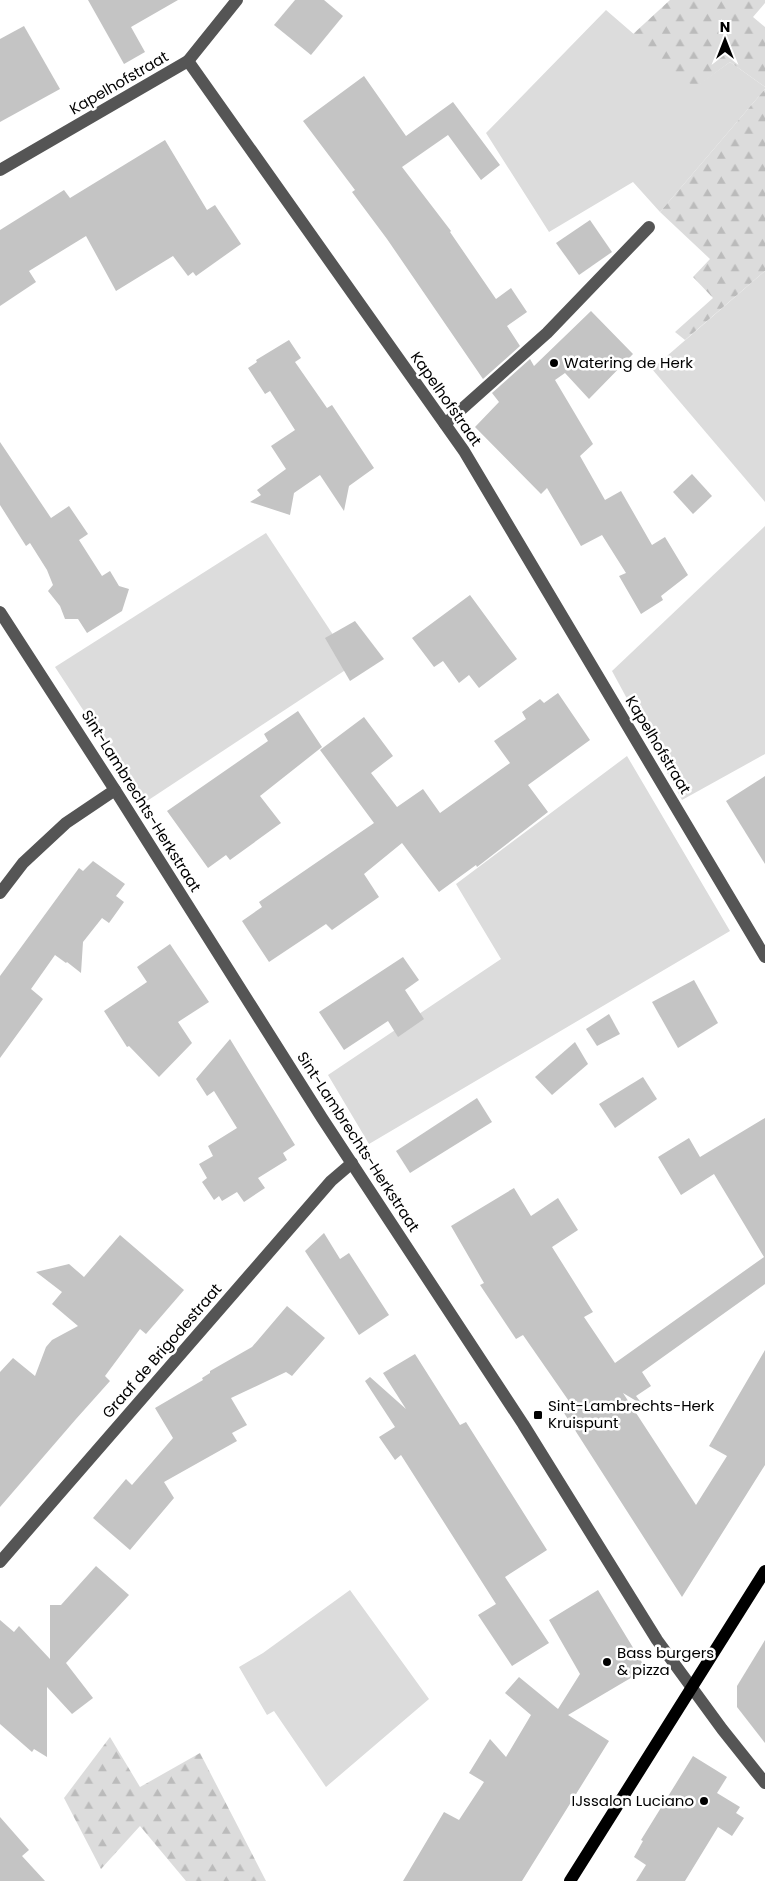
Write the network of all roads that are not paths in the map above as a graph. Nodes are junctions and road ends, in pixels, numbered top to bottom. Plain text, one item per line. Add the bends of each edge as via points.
1 (237, 0) edge
2 (188, 61) junction
3 (0, 170) edge
4 (649, 227) dead end
5 (445, 424) junction
6 (0, 612) edge
7 (115, 790) junction
8 (0, 893) edge
9 (765, 957) edge
10 (352, 1163) junction
11 (0, 1562) edge
12 (765, 1571) edge
13 (692, 1688) junction
14 (765, 1783) edge
15 (570, 1881) edge

1 - 2 street
2 - 3 street, Kapelhofstraat
2 - 5 street, Kapelhofstraat
4 - 5 street via 547,333
5 - 9 street, Kapelhofstraat
6 - 7 street, Sint-Lambrechts-Herkstraat
7 - 8 street via 66,823 23,863
7 - 10 street, Sint-Lambrechts-Herkstraat
10 - 11 street, Graaf de Brigodestraat via 331,1181
10 - 13 street, Sint-Lambrechts-Herkstraat
12 - 13 main road
13 - 14 street, Sint-Lambrechts-Herkstraat
13 - 15 main road

